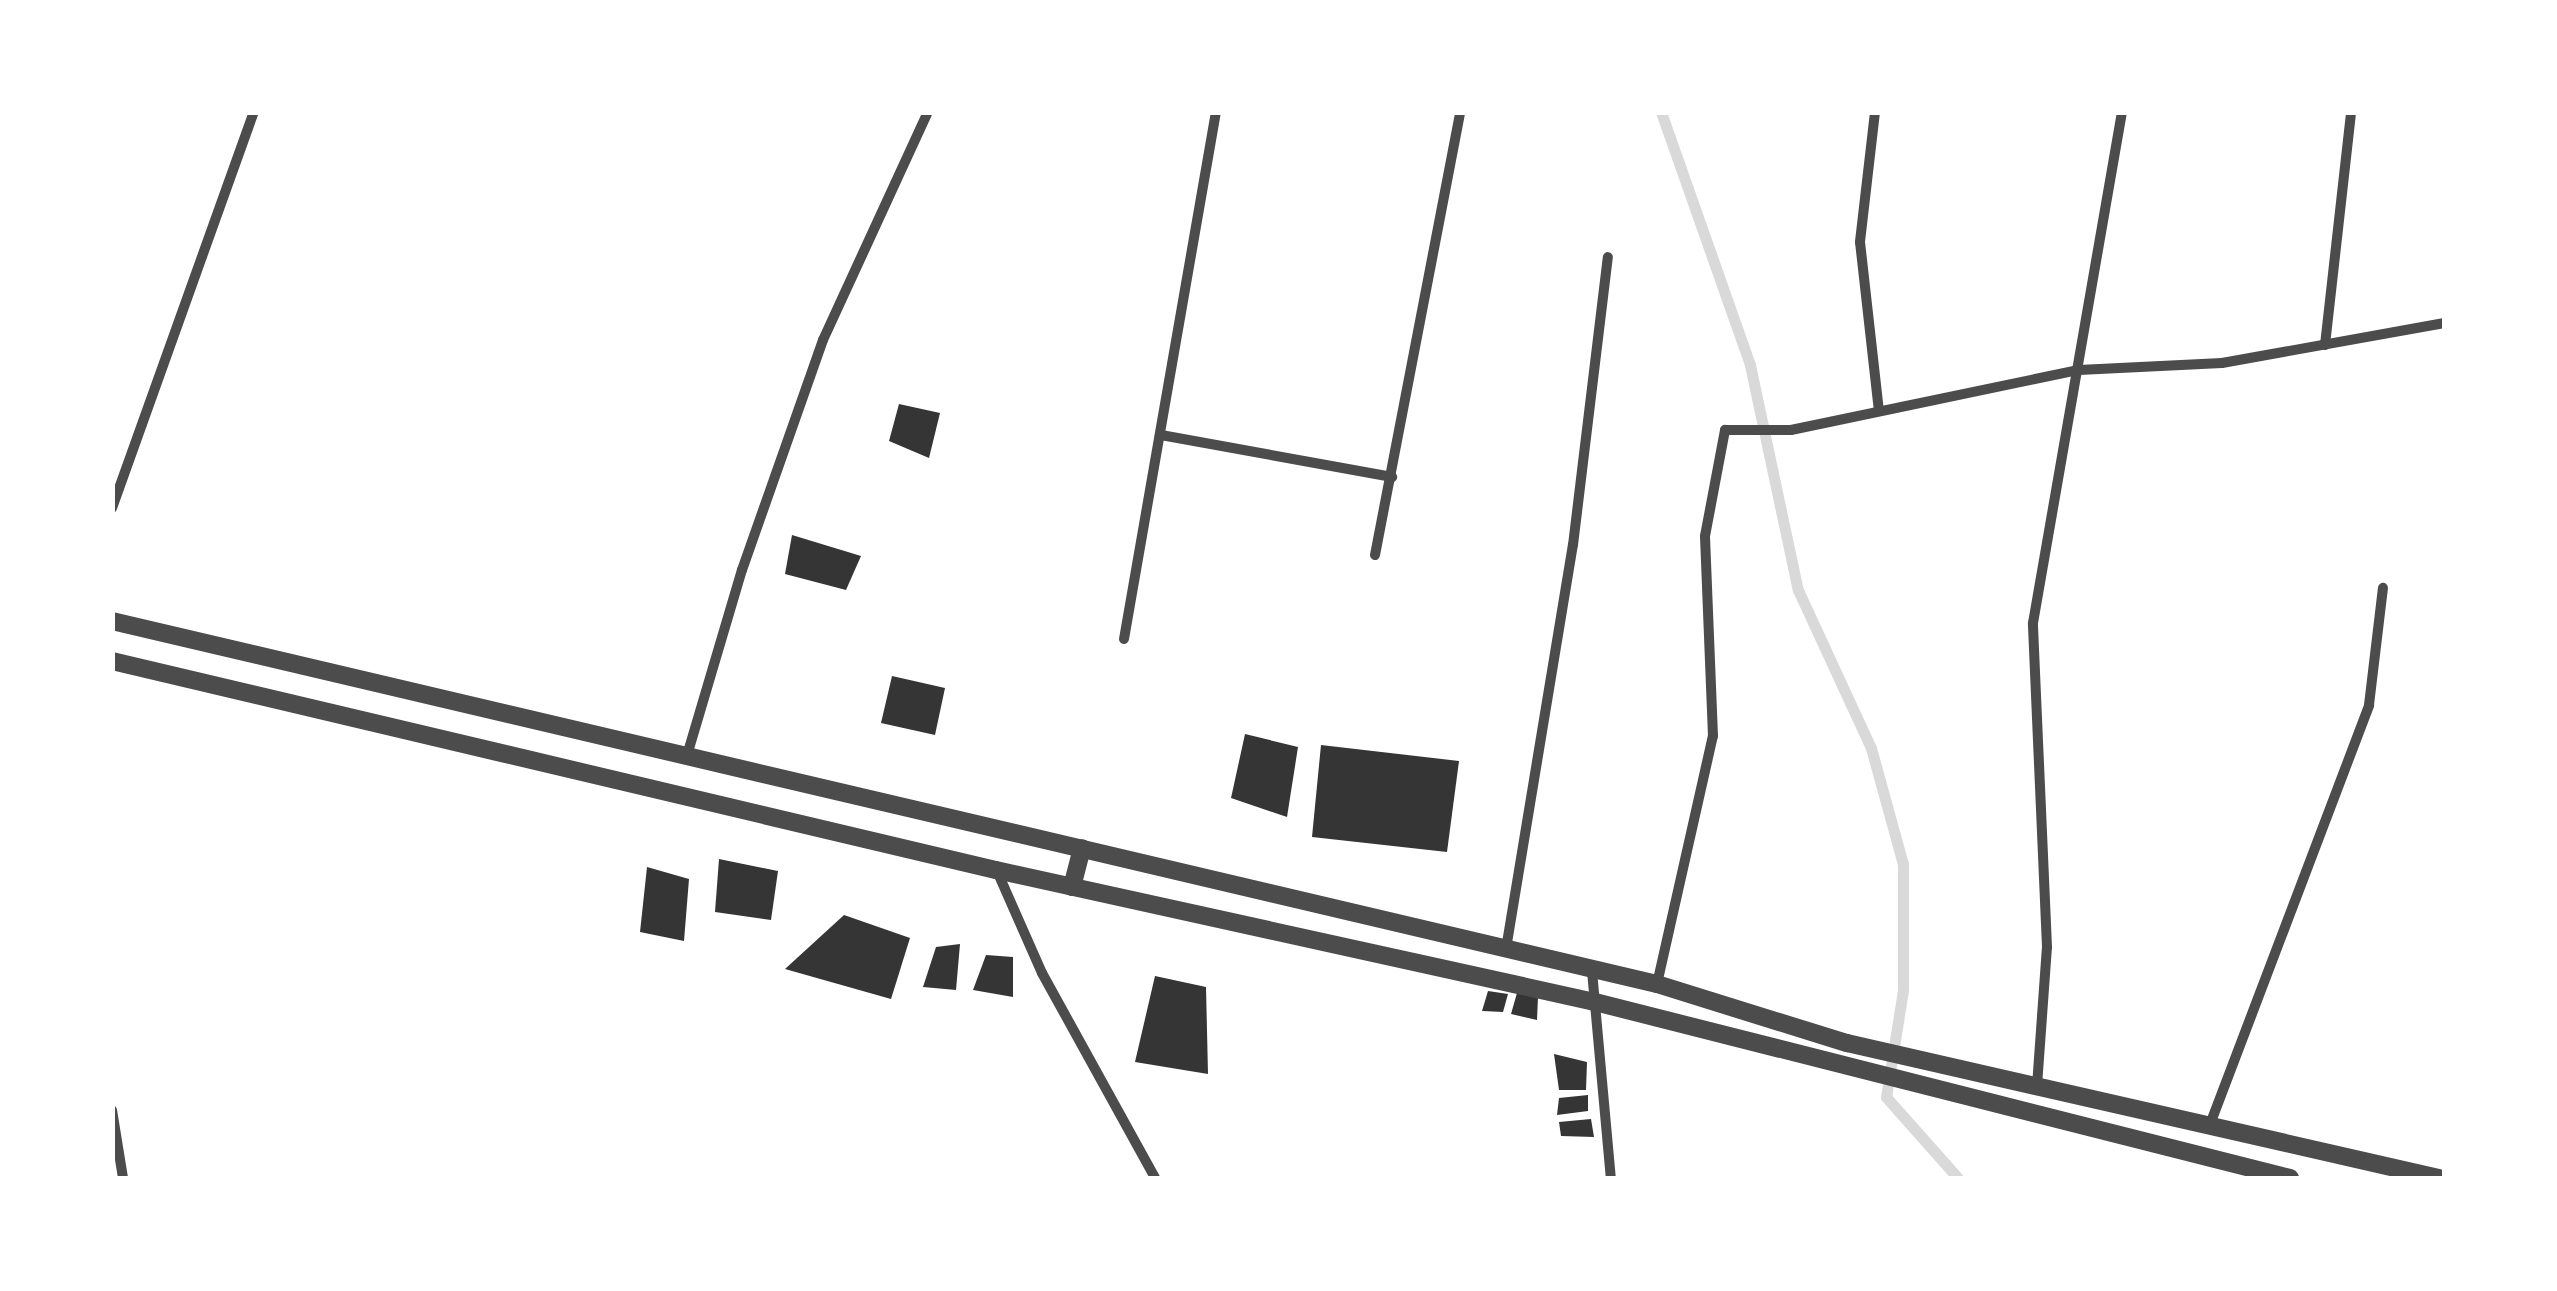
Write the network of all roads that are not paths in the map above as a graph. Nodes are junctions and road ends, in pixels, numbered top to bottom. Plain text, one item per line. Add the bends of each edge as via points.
1 (254, 112) edge
2 (928, 112) edge
3 (1216, 112) edge
4 (1460, 112) edge
5 (1875, 112) edge
6 (2122, 112) edge
7 (2351, 112) edge
8 (1608, 256) dead end
9 (2444, 323) edge
10 (2325, 345) junction
11 (2079, 370) junction
12 (1879, 412) junction
13 (1160, 435) junction
14 (1392, 477) junction
15 (112, 508) edge
16 (1375, 555) dead end
17 (2383, 588) dead end
18 (112, 621) edge
19 (1124, 639) dead end
20 (112, 661) edge
21 (688, 752) junction
22 (1082, 848) junction
23 (996, 870) junction
24 (1072, 886) junction
25 (1506, 949) junction
26 (1592, 971) junction
27 (1656, 984) junction
28 (1596, 1002) junction
29 (2037, 1088) junction
30 (112, 1110) edge
31 (2209, 1128) junction
32 (123, 1178) edge
33 (1155, 1178) edge
34 (1611, 1178) edge
35 (2290, 1178) edge
36 (2439, 1178) edge

1 - 15 street
2 - 21 street via 824,340 742,570
3 - 13 street
4 - 14 street
5 - 12 street via 1860,242
6 - 11 street
7 - 10 street
8 - 25 street via 1573,545
9 - 10 street
10 - 11 street via 2222,363
11 - 12 street
11 - 29 street via 2032,623 2047,948
12 - 27 street via 1791,430 1726,430 1706,536 1713,736
13 - 14 street
13 - 19 street
14 - 16 street
17 - 31 street via 2368,705
18 - 21 street
20 - 23 street
21 - 22 street
22 - 24 street
22 - 25 street
23 - 24 street
23 - 33 street via 1042,973
24 - 28 street
25 - 26 street
26 - 27 street
26 - 28 street
27 - 29 street via 1847,1043
28 - 34 street
28 - 35 street
29 - 31 street
30 - 32 street
31 - 36 street

